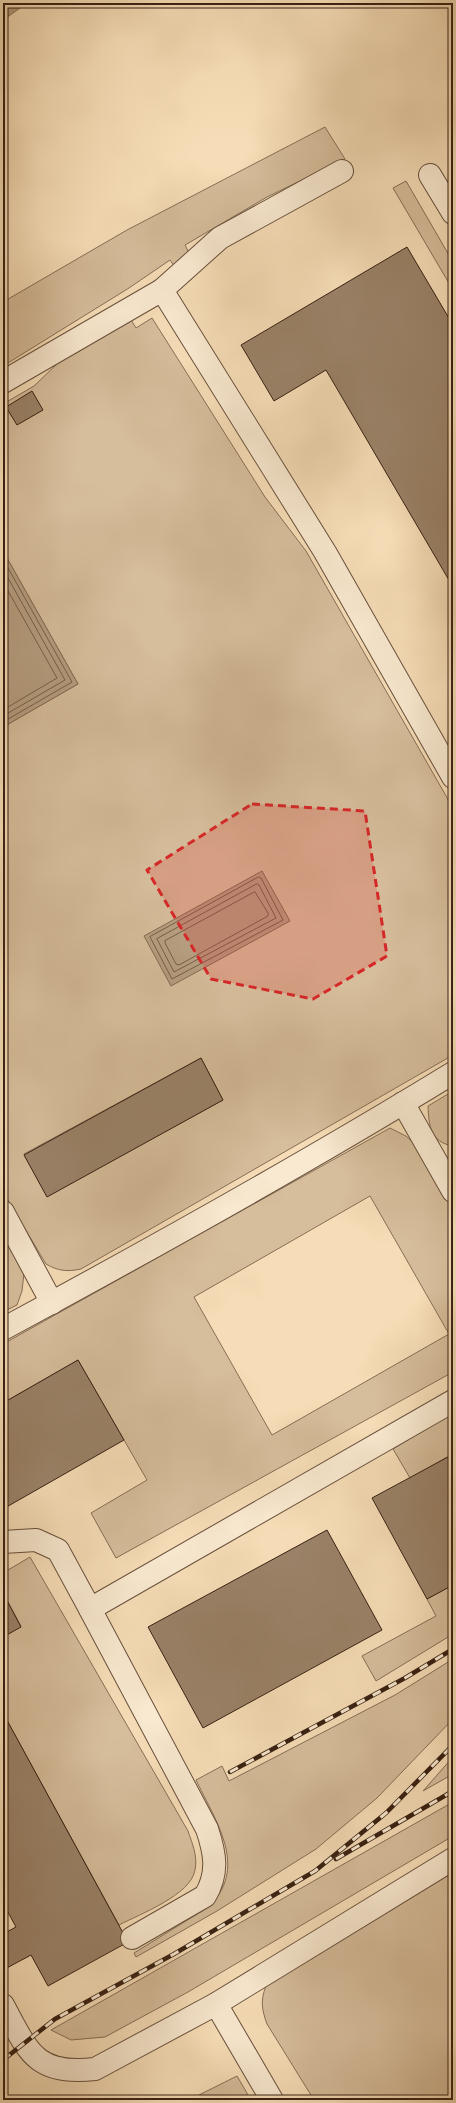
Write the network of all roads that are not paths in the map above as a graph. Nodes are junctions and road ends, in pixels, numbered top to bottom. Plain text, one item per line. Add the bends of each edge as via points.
1 (342, 171) dead end
2 (430, 175) dead end
3 (453, 213) edge
4 (162, 290) junction
5 (3, 382) edge
6 (453, 777) edge
7 (453, 1073) edge
8 (403, 1103) junction
9 (453, 1191) edge
10 (3, 1212) edge
11 (52, 1303) junction
12 (3, 1330) edge
13 (453, 1401) edge
14 (3, 1542) edge
15 (90, 1609) junction
16 (453, 1858) edge
17 (132, 1938) dead end
18 (3, 2004) edge
19 (216, 2004) junction
20 (272, 2100) edge

1 - 4 lane via 220,238
2 - 3 lane
4 - 5 lane
4 - 6 lane via 325,552
7 - 8 lane
8 - 9 lane
8 - 11 lane
10 - 11 lane
11 - 12 lane
13 - 15 lane
14 - 15 lane via 36,1540 58,1550
15 - 17 lane via 207,1829 216,1864 212,1884 205,1896
16 - 19 lane
18 - 19 lane via 27,2049 41,2062 76,2071 95,2069
19 - 20 lane

